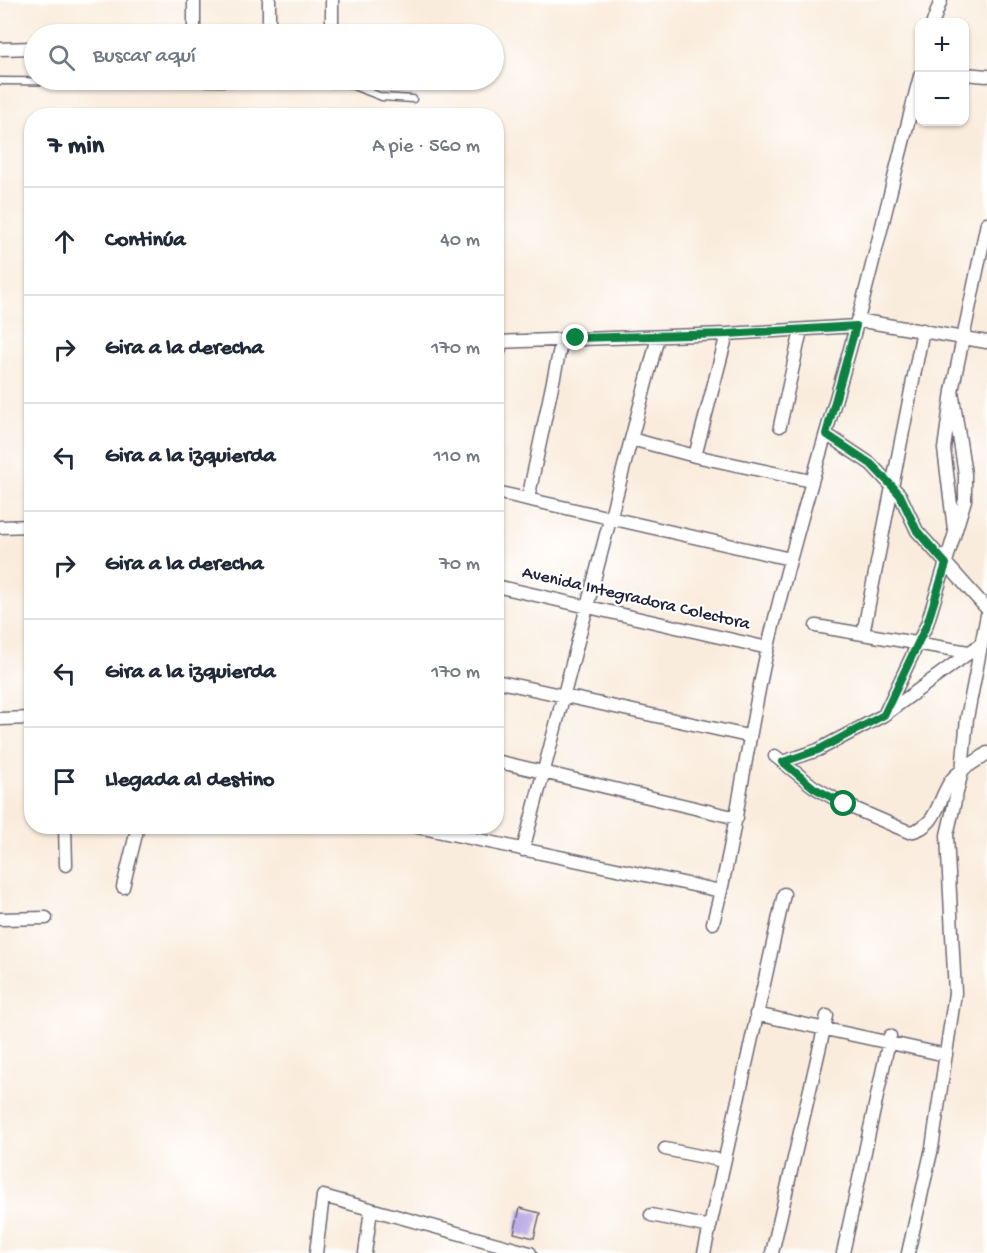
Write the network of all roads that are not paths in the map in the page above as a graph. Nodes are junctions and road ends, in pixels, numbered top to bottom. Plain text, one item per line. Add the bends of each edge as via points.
1 (194, 0) edge
2 (269, 0) edge
3 (332, 0) edge
4 (941, 0) edge
5 (934, 18) edge
6 (194, 24) edge
7 (269, 24) edge
8 (332, 24) edge
9 (24, 48) edge
10 (0, 49) edge
11 (969, 74) edge
12 (987, 76) edge
13 (0, 81) edge
14 (24, 81) edge
15 (364, 90) edge
16 (915, 96) edge
17 (413, 99) dead end
18 (987, 223) edge
19 (857, 323) junction
20 (801, 330) junction
21 (923, 330) junction
22 (727, 334) junction
23 (658, 337) junction
24 (964, 338) junction
25 (562, 339) junction
26 (504, 342) edge
27 (987, 342) edge
28 (952, 391) junction
29 (780, 426) dead end
30 (826, 434) junction
31 (631, 439) junction
32 (695, 456) junction
33 (811, 481) junction
34 (892, 486) junction
35 (504, 494) edge
36 (528, 499) junction
37 (609, 518) junction
38 (24, 526) edge
39 (0, 527) edge
40 (956, 536) junction
41 (790, 559) junction
42 (946, 564) junction
43 (504, 588) edge
44 (587, 606) junction
45 (987, 609) edge
46 (987, 615) edge
47 (816, 626) dead end
48 (863, 634) junction
49 (918, 644) junction
50 (768, 648) junction
51 (979, 652) edge
52 (504, 683) edge
53 (563, 698) junction
54 (884, 715) junction
55 (24, 718) edge
56 (0, 719) edge
57 (748, 736) junction
58 (987, 753) edge
59 (504, 763) edge
60 (544, 771) junction
61 (962, 771) junction
62 (737, 818) junction
63 (65, 834) edge
64 (136, 834) edge
65 (449, 834) edge
66 (523, 850) junction
67 (66, 865) dead end
68 (123, 887) dead end
69 (721, 891) junction
70 (784, 894) dead end
71 (46, 918) dead end
72 (0, 919) edge
73 (713, 923) dead end
74 (756, 1014) junction
75 (825, 1023) junction
76 (889, 1040) junction
77 (946, 1055) junction
78 (665, 1149) dead end
79 (724, 1161) junction
80 (371, 1210) junction
81 (651, 1215) dead end
82 (710, 1227) junction
83 (316, 1253) edge
84 (365, 1253) edge
85 (530, 1253) edge
86 (704, 1253) edge
87 (772, 1253) edge
88 (843, 1253) edge
89 (908, 1253) edge

1 - 6 street
2 - 7 street
3 - 8 street
4 - 5 street
9 - 10 street
11 - 12 street
13 - 14 lane
15 - 17 lane via 382,97
16 - 19 street
18 - 24 street
19 - 20 street
19 - 21 street
19 - 30 street
20 - 22 street
20 - 29 street
21 - 24 street
21 - 34 street
22 - 23 street
22 - 32 street
23 - 25 street
23 - 31 street
24 - 27 street
24 - 28 street
25 - 26 street
25 - 36 street
28 - 40 street via 944,450
28 - 40 street via 965,474 965,500
30 - 33 street
30 - 34 street via 871,464
31 - 32 street
31 - 37 street
32 - 33 street
33 - 41 street
34 - 42 street via 917,531
34 - 48 street
35 - 36 street
36 - 37 street
37 - 41 street
37 - 44 street
38 - 39 street
40 - 42 street
41 - 50 street
42 - 45 street
42 - 49 street
43 - 44 street, Avenida Integradora Colectora
44 - 50 street, Avenida Integradora Colectora
44 - 53 street
46 - 51 street
47 - 48 street
48 - 49 street
49 - 51 street
49 - 54 street
50 - 57 street
51 - 54 street
51 - 61 street
52 - 53 street
53 - 57 street
53 - 60 street
54 - 61 street via 818,750 779,759 814,788 909,832 920,830 935,816 952,779
55 - 56 street
57 - 62 street
58 - 61 street
59 - 60 street
60 - 62 street
60 - 66 street
61 - 77 street via 947,835 956,968
62 - 69 street
63 - 67 street
64 - 68 street
65 - 66 street
66 - 69 street
69 - 73 street
70 - 74 street
71 - 72 street
74 - 75 street
74 - 79 street
75 - 76 street
75 - 87 street
76 - 77 street
76 - 88 street
77 - 89 street via 932,1148
78 - 79 street
79 - 82 street
80 - 83 street via 323,1196
80 - 84 street
80 - 85 street
81 - 82 street
82 - 86 street

